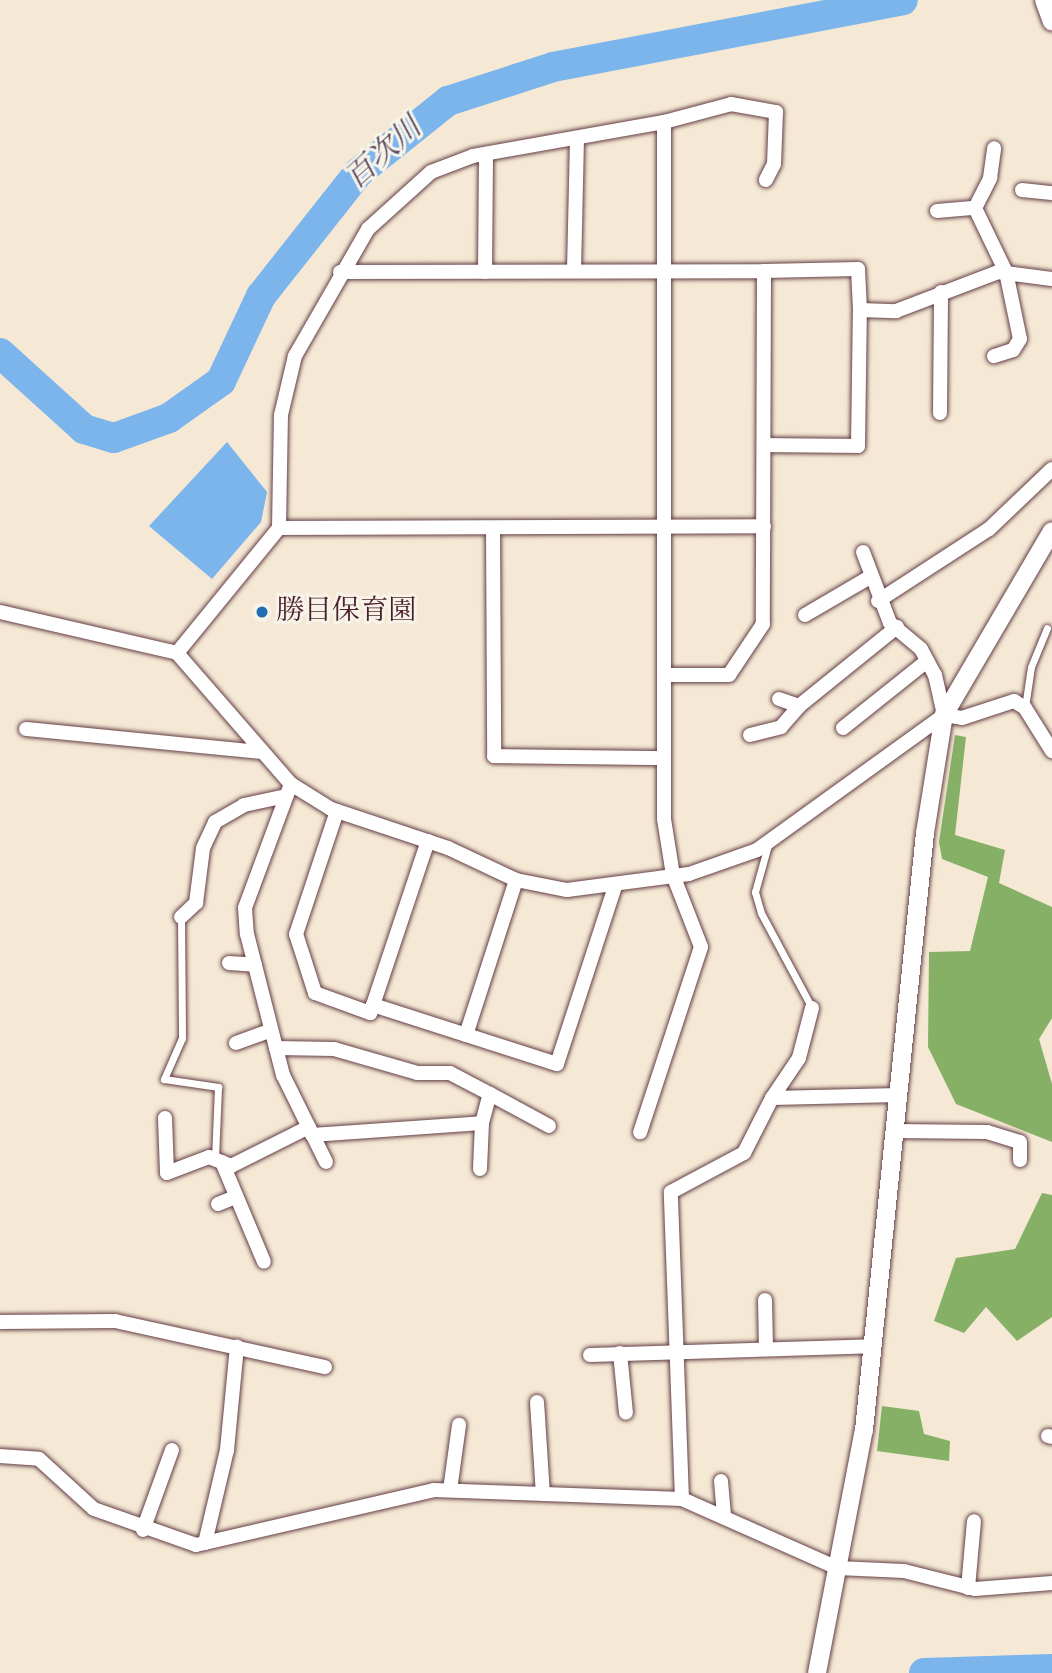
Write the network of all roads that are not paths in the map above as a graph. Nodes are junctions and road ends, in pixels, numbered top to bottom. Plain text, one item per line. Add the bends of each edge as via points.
1 (1044, 0) edge
2 (1052, 22) edge
3 (664, 122) junction
4 (577, 138) junction
5 (994, 148) dead end
6 (486, 154) junction
7 (766, 180) dead end
8 (1023, 190) dead end
9 (1052, 193) edge
10 (975, 208) junction
11 (937, 211) dead end
12 (574, 271) junction
13 (665, 271) junction
14 (764, 271) junction
15 (340, 272) junction
16 (485, 272) junction
17 (1006, 272) junction
18 (1052, 279) edge
19 (940, 292) junction
20 (860, 310) junction
21 (994, 356) dead end
22 (940, 413) dead end
23 (764, 445) junction
24 (1052, 469) edge
25 (764, 526) junction
26 (279, 528) junction
27 (493, 528) junction
28 (665, 528) junction
29 (1052, 531) edge
30 (863, 552) dead end
31 (870, 577) junction
32 (878, 601) junction
33 (0, 612) edge
34 (805, 615) dead end
35 (897, 627) junction
36 (1048, 628) dead end
37 (177, 653) junction
38 (927, 661) junction
39 (664, 675) junction
40 (779, 699) dead end
41 (799, 706) junction
42 (1025, 708) junction
43 (943, 715) junction
44 (843, 728) dead end
45 (26, 729) dead end
46 (750, 736) dead end
47 (1052, 751) edge
48 (260, 752) junction
49 (664, 758) junction
50 (289, 790) junction
51 (337, 811) junction
52 (428, 841) junction
53 (769, 843) junction
54 (673, 875) junction
55 (516, 880) junction
56 (616, 884) junction
57 (181, 917) joint
58 (229, 964) dead end
59 (255, 965) junction
60 (373, 1005) junction
61 (812, 1008) joint
62 (271, 1030) junction
63 (466, 1035) junction
64 (236, 1043) dead end
65 (276, 1048) junction
66 (490, 1094) junction
67 (899, 1095) junction
68 (772, 1098) junction
69 (165, 1118) dead end
70 (482, 1123) junction
71 (549, 1126) dead end
72 (310, 1131) junction
73 (895, 1131) junction
74 (640, 1132) dead end
75 (1020, 1160) dead end
76 (219, 1161) junction
77 (326, 1162) dead end
78 (480, 1169) dead end
79 (235, 1197) junction
80 (218, 1204) dead end
81 (264, 1262) dead end
82 (765, 1300) dead end
83 (0, 1322) edge
84 (237, 1346) junction
85 (873, 1346) junction
86 (766, 1347) junction
87 (677, 1351) junction
88 (620, 1353) junction
89 (590, 1355) dead end
90 (325, 1367) dead end
91 (537, 1402) dead end
92 (626, 1413) dead end
93 (459, 1425) dead end
94 (172, 1450) dead end
95 (0, 1456) edge
96 (721, 1481) dead end
97 (450, 1490) junction
98 (542, 1493) junction
99 (682, 1499) junction
100 (724, 1516) junction
101 (974, 1521) dead end
102 (143, 1530) junction
103 (205, 1543) junction
104 (838, 1567) junction
105 (1052, 1583) edge
106 (968, 1588) junction
107 (817, 1673) edge

1 - 2 street
3 - 4 street
3 - 7 street via 731,104 776,112 774,164
3 - 13 street
4 - 6 street
4 - 12 street
5 - 10 street via 990,178
6 - 15 street via 431,173 396,198
6 - 16 street
8 - 9 street
10 - 11 street
10 - 17 street
12 - 13 street
12 - 16 street
13 - 14 street
13 - 28 street
14 - 20 street via 858,269
14 - 23 street
15 - 16 street
15 - 26 street via 295,356 281,415
17 - 18 street
17 - 19 street
17 - 21 street via 1020,339 1013,350
19 - 20 street via 897,311
19 - 22 street
20 - 23 street via 858,446
23 - 25 street
24 - 32 street via 989,529
25 - 28 street
25 - 39 street via 763,624 729,675
26 - 27 street
26 - 37 street
27 - 28 street
27 - 49 street via 494,756
28 - 39 street
29 - 43 street
30 - 31 street
31 - 32 street
31 - 34 street
32 - 35 street
33 - 37 street
35 - 38 street
35 - 41 street
36 - 42 lane via 1031,667
37 - 48 street
38 - 43 street
38 - 44 street
39 - 49 street
40 - 41 street
41 - 46 street via 781,727
42 - 43 street via 1014,701 962,718
42 - 47 street
43 - 53 street
43 - 67 street
45 - 48 street
48 - 50 street
49 - 54 street
50 - 51 street
50 - 57 street via 244,805 215,822 204,848 196,903
50 - 59 street via 245,908
51 - 52 street
51 - 60 street via 296,934 315,993 370,1013
52 - 55 street
52 - 60 street
53 - 54 street
53 - 61 lane via 755,892 761,913
54 - 56 street
54 - 74 street via 701,947
55 - 56 street via 567,890
55 - 63 street
56 - 63 street via 557,1064
57 - 76 lane via 182,1038 164,1079 218,1087
58 - 59 street
59 - 62 street
60 - 63 street
61 - 68 street via 799,1058
62 - 64 street
62 - 65 street
65 - 66 street via 334,1049 417,1073 450,1073
65 - 72 street
66 - 70 street
66 - 71 street
67 - 68 street
67 - 73 street
68 - 87 street via 744,1153 671,1192
69 - 76 street via 167,1173
70 - 72 street
70 - 78 street
72 - 76 street via 231,1166
72 - 77 street
73 - 75 street via 1020,1142
73 - 85 street
76 - 79 street
79 - 80 street
79 - 81 street
82 - 86 street
83 - 84 street via 115,1321
84 - 90 street
84 - 103 street via 227,1450
85 - 86 street
85 - 104 street
86 - 87 street
87 - 88 street
87 - 99 street
88 - 89 street
88 - 92 street
91 - 98 street
93 - 97 street
94 - 102 street
95 - 102 street via 39,1459 94,1509
96 - 100 street
97 - 98 street
97 - 103 street
98 - 99 street
99 - 100 street
100 - 104 street
101 - 106 street
102 - 103 street
104 - 106 street via 904,1571
104 - 107 street
105 - 106 street

